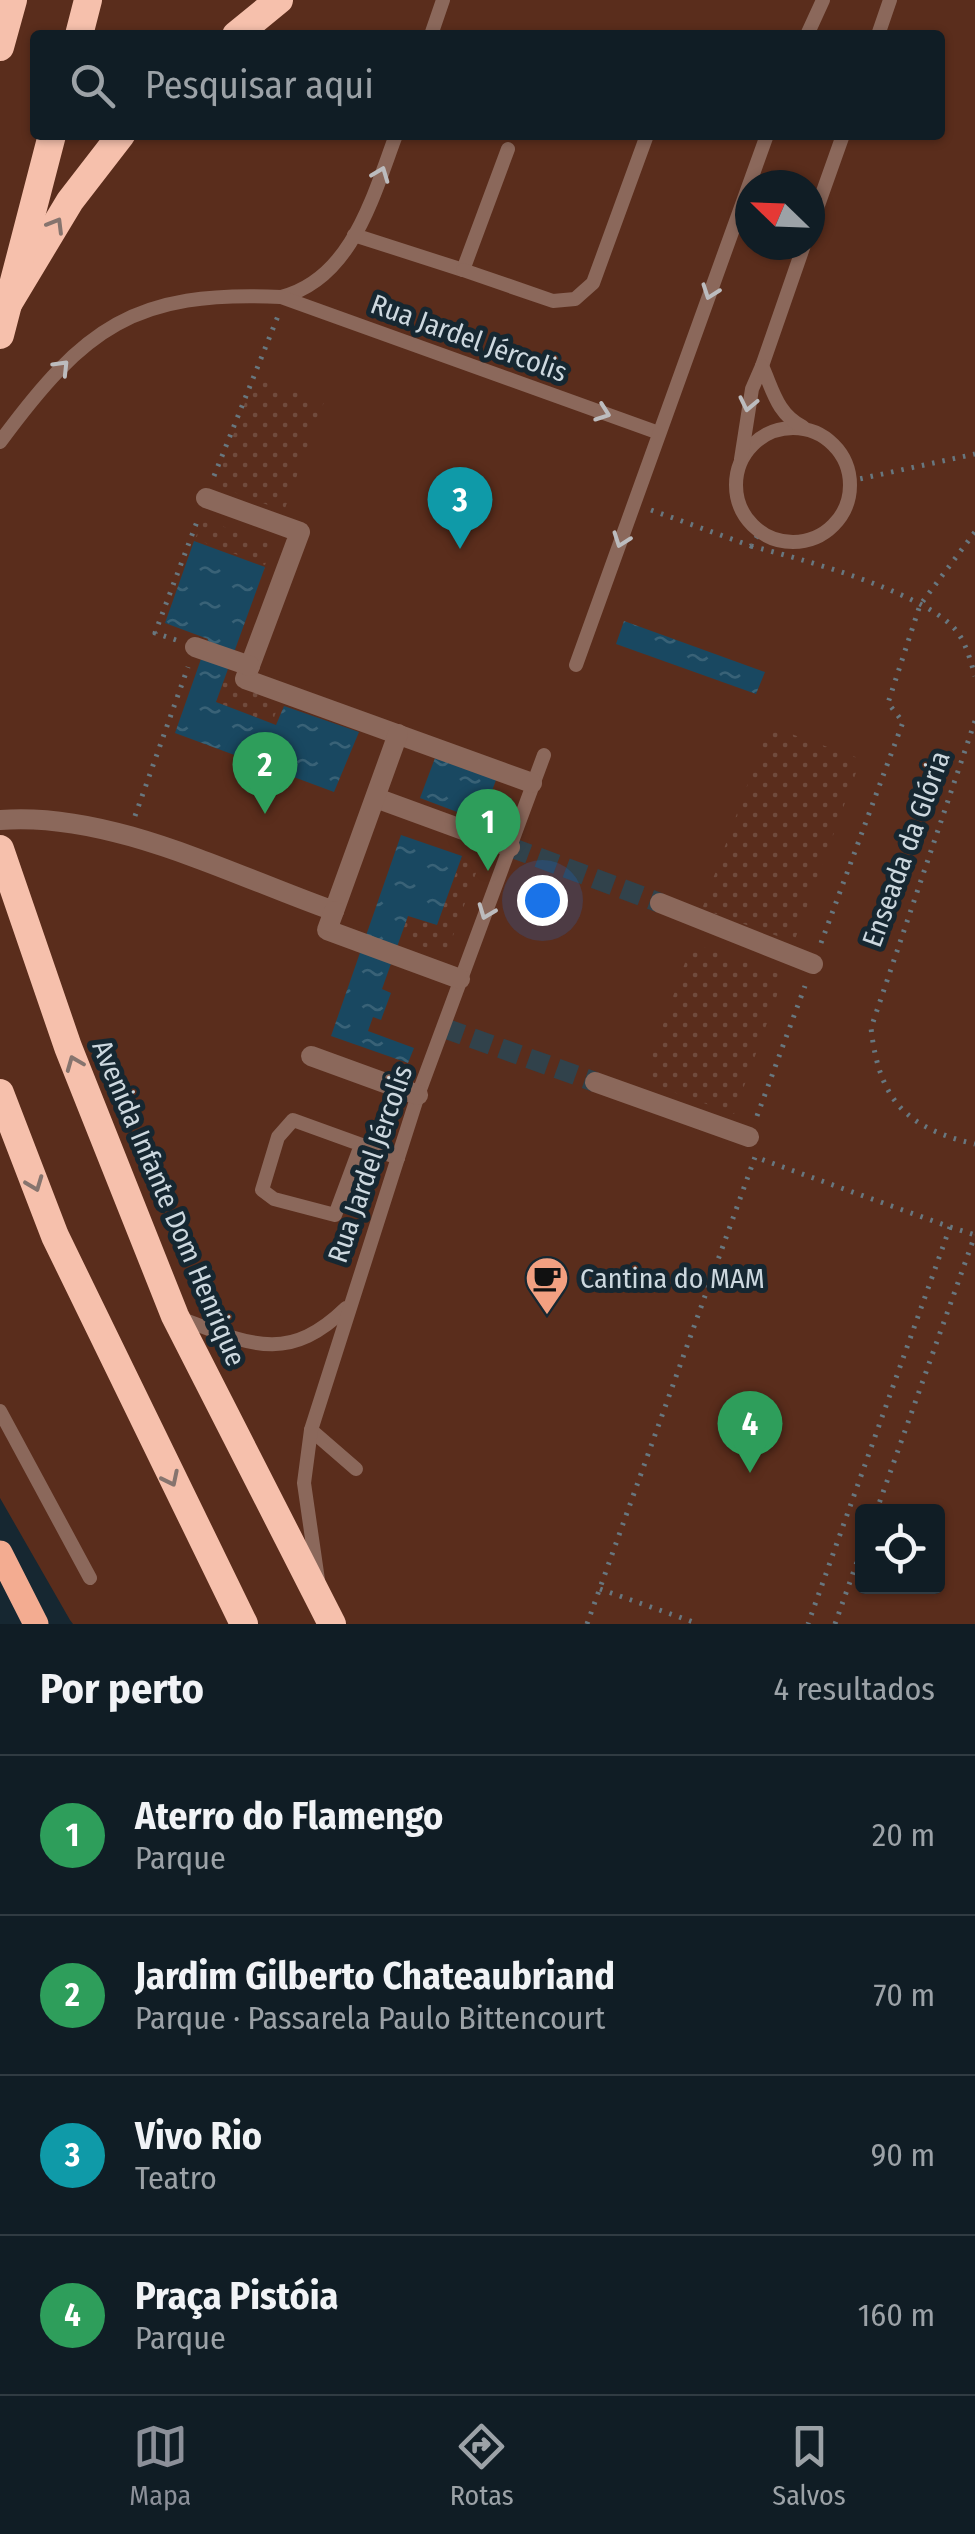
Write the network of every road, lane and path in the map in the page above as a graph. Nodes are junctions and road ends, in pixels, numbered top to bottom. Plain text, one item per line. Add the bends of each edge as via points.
1 (12, 0) edge
2 (88, 0) edge
3 (279, 0) edge
4 (443, 0) edge
5 (823, 0) edge
6 (890, 0) edge
7 (79, 30) edge
8 (242, 30) edge
9 (433, 30) edge
10 (809, 30) edge
11 (880, 30) edge
12 (0, 47) edge
13 (51, 140) edge
14 (117, 140) edge
15 (394, 140) edge
16 (644, 140) edge
17 (765, 140) edge
18 (841, 140) edge
19 (508, 149) dead end
20 (825, 186) edge
21 (354, 235) junction
22 (799, 260) edge
23 (463, 270) junction
24 (280, 297) junction
25 (3, 322) edge
26 (295, 322) dead end
27 (762, 366) junction
28 (813, 432) junction
29 (660, 433) junction
30 (0, 442) edge
31 (975, 454) edge
32 (740, 463) junction
33 (850, 481) junction
34 (206, 498) junction
35 (634, 504) junction
36 (760, 532) junction
37 (975, 532) edge
38 (751, 546) junction
39 (920, 606) junction
40 (198, 648) junction
41 (241, 663) junction
42 (576, 665) dead end
43 (975, 676) edge
44 (975, 722) edge
45 (398, 734) junction
46 (544, 755) dead end
47 (532, 782) junction
48 (376, 798) junction
49 (0, 820) edge
50 (128, 836) junction
51 (510, 847) junction
52 (0, 848) edge
53 (660, 903) tunnel mouth
54 (334, 911) junction
55 (813, 964) junction
56 (460, 979) junction
57 (312, 1056) dead end
58 (595, 1082) tunnel mouth
59 (0, 1093) edge
60 (418, 1095) junction
61 (975, 1144) edge
62 (362, 1145) junction
63 (752, 1147) junction
64 (398, 1158) junction
65 (950, 1226) junction
66 (975, 1235) edge
67 (347, 1307) junction
68 (175, 1316) junction
69 (0, 1411) edge
70 (311, 1430) junction
71 (356, 1469) dead end
72 (879, 1504) edge
73 (0, 1554) edge
74 (855, 1568) edge
75 (90, 1578) dead end
76 (600, 1589) junction
77 (327, 1615) edge
78 (36, 1624) edge
79 (244, 1624) edge
80 (587, 1624) edge
81 (699, 1624) edge
82 (808, 1624) edge
83 (835, 1624) edge

1 - 12 highway
2 - 7 highway
3 - 8 highway
4 - 9 lane
5 - 10 lane
6 - 11 lane
13 - 25 highway
25 -> 14 highway via 70,201
21 -> 15 lane
16 - 23 lane via 594,282 575,299 554,302
17 -> 29 lane
18 - 20 lane
19 - 23 lane
21 - 23 lane
21 - 24 lane via 322,278 306,291
22 - 27 lane
24 -> 29 lane, Rua Jardel Jércolis
30 -> 24 lane, Rua Jardel Jércolis via 88,339 136,313 187,301
26 - 34 path via 276,316
27 - 28 lane via 777,404
27 -> 32 lane via 748,403
28 - 32 lane via 796,428 763,436
28 - 33 lane via 838,451
29 - 35 lane
31 - 33 path
32 - 36 lane via 740,508
33 - 36 lane via 848,500 828,530 794,543
34 - 40 path via 154,633
34 - 41 street via 300,532
35 - 38 path
35 -> 42 lane
36 - 38 path
37 - 39 path
38 - 39 path via 815,562
39 - 43 path via 953,627
39 - 55 path via 888,703 903,722
40 - 41 street
40 - 50 path
41 - 45 street via 246,679
44 - 61 path, Enseada da Glória via 871,1028 875,1061 895,1105 920,1125
45 - 47 street
45 - 48 street
46 - 47 lane, Rua Jardel Jércolis
47 - 51 lane, Rua Jardel Jércolis
48 - 51 street
48 - 54 street
49 - 50 street via 42,818
50 - 54 street
51 -> 56 lane, Rua Jardel Jércolis
68 -> 52 highway, Avenida Infante Dom Henrique via 68,1047
53 - 55 street
54 - 56 street via 327,930
55 - 63 path
56 - 60 lane, Rua Jardel Jércolis
57 - 60 street
58 - 63 street
59 -> 79 highway via 56,1236
60 - 64 lane, Rua Jardel Jércolis
62 - 62 lane via 288,1122 268,1159 262,1190 335,1215
62 - 64 lane
63 - 65 path
63 - 76 path
64 - 67 lane, Rua Jardel Jércolis
65 - 66 path
65 - 82 path
66 - 72 path
67 - 68 lane, Rua Jardel Jércolis via 320,1333 273,1346
67 - 70 lane, Rua Jardel Jércolis
68 - 77 highway, Avenida Infante Dom Henrique
69 - 75 lane
70 - 71 lane
70 - 77 lane, Rua Jardel Jércolis via 304,1483
73 - 78 main road
74 - 83 path
76 - 80 path
76 - 81 path

